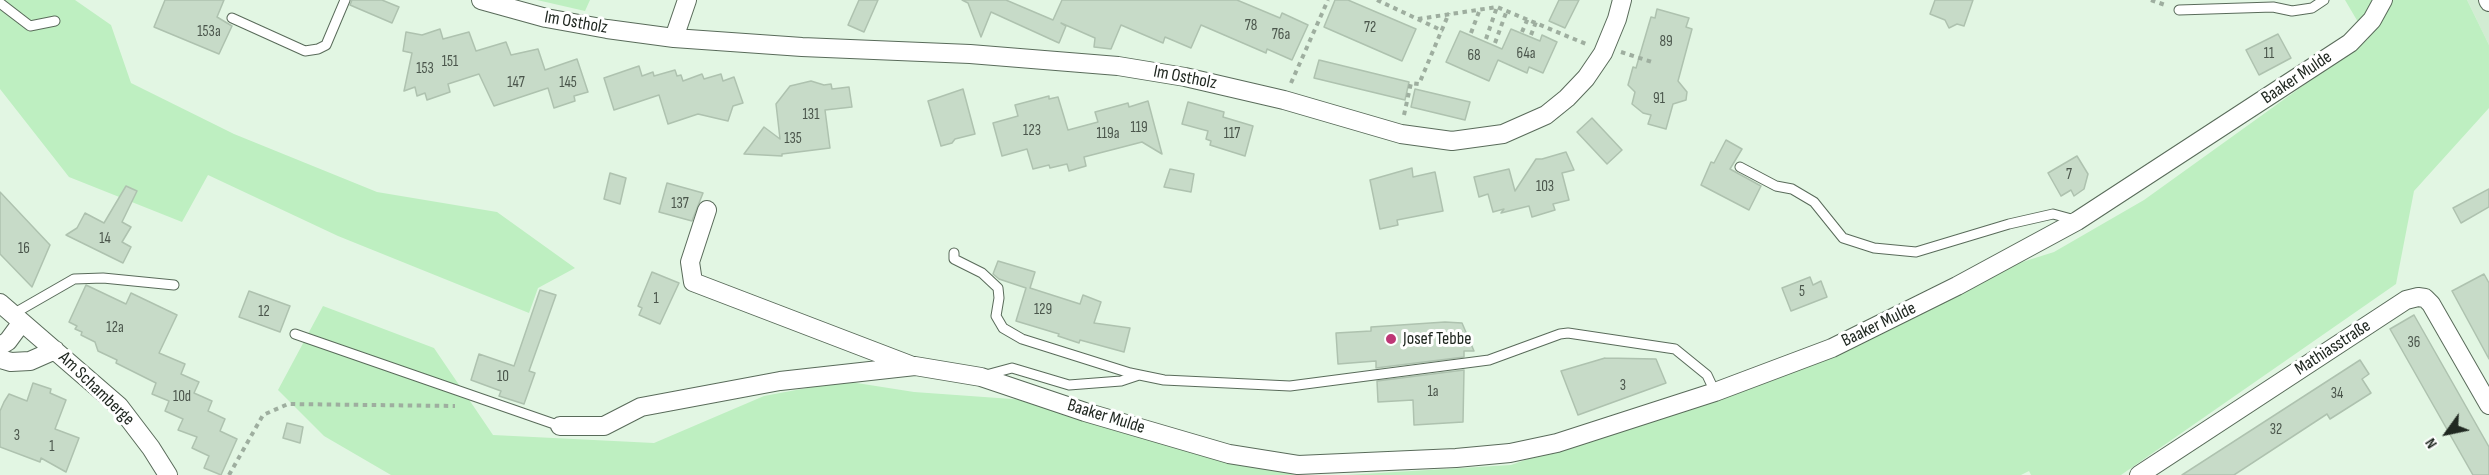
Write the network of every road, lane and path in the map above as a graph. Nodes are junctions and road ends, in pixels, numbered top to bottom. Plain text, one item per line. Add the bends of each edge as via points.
1 (345, 0) edge
2 (481, 0) edge
3 (687, 0) edge
4 (1328, 0) edge
5 (1377, 0) edge
6 (1622, 0) edge
7 (2151, 0) edge
8 (2324, 0) edge
9 (2384, 0) edge
10 (0, 3) edge
11 (2161, 3) dead end
12 (1497, 6) junction
13 (1480, 9) junction
14 (1507, 10) junction
15 (2179, 10) dead end
16 (1449, 13) junction
17 (232, 18) dead end
18 (1528, 18) junction
19 (1419, 19) junction
20 (55, 21) dead end
21 (1536, 22) junction
22 (1443, 31) junction
23 (1522, 32) dead end
24 (1471, 33) dead end
25 (1531, 35) dead end
26 (674, 38) junction
27 (1486, 39) dead end
28 (1495, 43) dead end
29 (1585, 44) dead end
30 (1605, 47) junction
31 (1655, 63) dead end
32 (1299, 65) dead end
33 (1401, 134) junction
34 (1740, 167) dead end
35 (707, 210) dead end
36 (2078, 221) junction
37 (954, 253) dead end
38 (174, 285) dead end
39 (12, 313) edge
40 (295, 334) dead end
41 (0, 346) edge
42 (55, 350) junction
43 (0, 359) edge
44 (915, 366) junction
45 (1141, 375) junction
46 (981, 377) junction
47 (1715, 392) junction
48 (481, 399) junction
49 (2489, 405) edge
50 (560, 426) joint
51 (1300, 470) edge
52 (168, 475) edge
53 (229, 475) edge
54 (2139, 475) edge

1 - 17 lane via 326,45 318,49 305,51
2 - 26 street, Im Ostholz via 546,18
3 - 26 street
4 - 32 path
5 - 19 path
6 - 30 street, Im Ostholz
7 - 11 path
8 - 15 lane via 2312,8 2292,11 2273,7
9 - 36 street, Baaker Mulde via 2350,43
10 - 20 lane via 30,26
12 - 13 path
12 - 14 path
12 - 27 path
13 - 16 path
13 - 24 path
14 - 18 path
14 - 28 path
16 - 19 path
16 - 22 path
18 - 21 path
18 - 23 path
19 - 22 path
21 - 25 path
21 - 29 path
22 - 33 path via 1419,84 1411,83
26 - 33 street, Im Ostholz via 1118,66 1284,100
30 - 31 path
30 - 33 street, Im Ostholz via 1586,78 1567,98 1546,115 1518,128 1452,141
34 - 36 lane via 1814,202 1843,238 1874,248 1916,252 2053,214
35 - 44 street, Baaker Mulde via 690,262 693,282
36 - 47 street, Baaker Mulde via 1832,348
37 - 45 lane via 954,259 982,273 998,288 996,316 1003,328 1022,339
38 - 39 lane via 74,279
39 - 41 street via 8,341
39 - 42 street, Am Schamberge
40 - 48 lane
42 - 43 street via 30,361
42 - 52 street, Am Schamberge via 119,406
44 - 46 street, Baaker Mulde
44 - 50 street, Baaker Mulde via 780,381 641,407 604,426
45 - 46 lane via 1121,381 1069,385 1012,368
45 - 47 lane via 1188,383 1290,386 1489,360 1568,333 1675,349 1707,375
46 - 51 street, Baaker Mulde via 1229,454
47 - 51 street, Baaker Mulde via 1613,426 1510,453
48 - 50 lane
48 - 53 path via 467,406 288,404 263,415
49 - 54 street, Mathiasstraße via 2431,304 2418,297 2406,300

